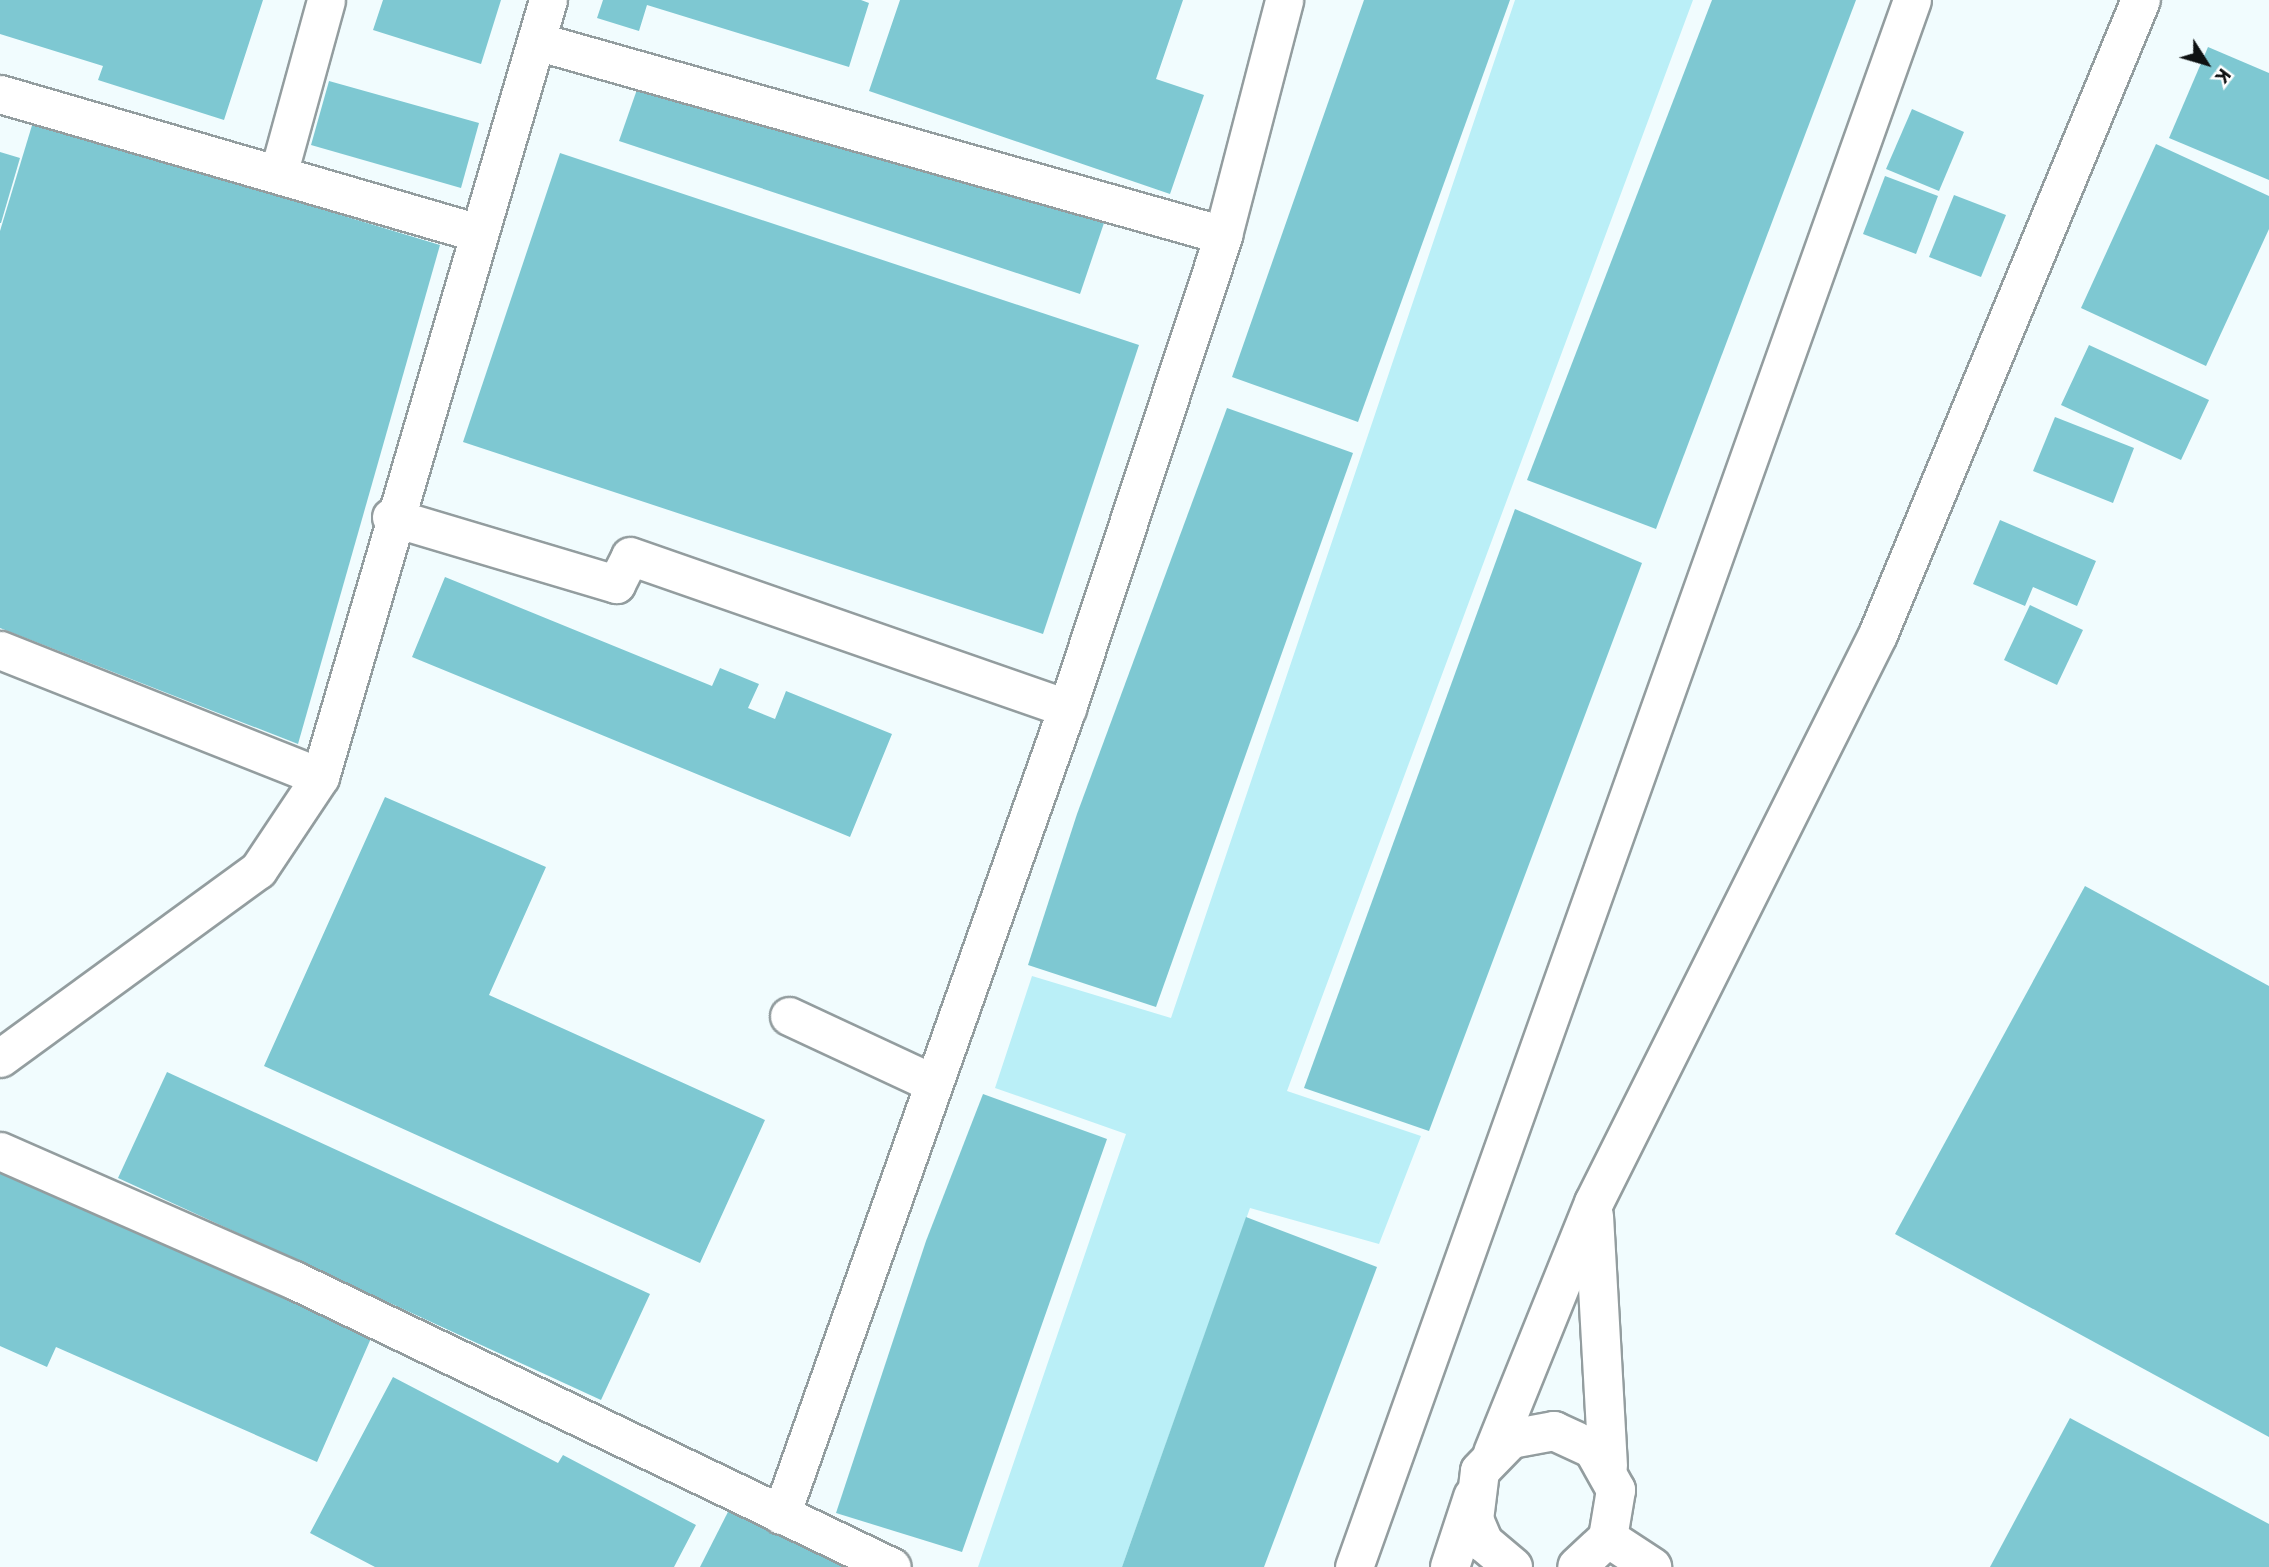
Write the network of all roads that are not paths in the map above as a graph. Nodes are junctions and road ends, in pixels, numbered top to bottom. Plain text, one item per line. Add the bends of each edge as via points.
1 (326, 0) edge
2 (548, 0) edge
3 (1284, 0) edge
4 (1912, 0) edge
5 (2141, 0) edge
6 (536, 41) junction
7 (0, 94) edge
8 (279, 171) junction
9 (478, 233) junction
10 (1223, 235) junction
11 (391, 517) junction
12 (0, 650) edge
13 (1067, 708) junction
14 (320, 777) junction
15 (789, 1016) dead end
16 (0, 1058) edge
17 (933, 1083) junction
18 (0, 1151) edge
19 (1594, 1203) junction
20 (1493, 1453) junction
21 (1608, 1466) junction
22 (1474, 1495) junction
23 (781, 1515) junction
24 (1608, 1538) junction
25 (892, 1567) edge
26 (1354, 1567) edge
27 (1450, 1567) edge
28 (1513, 1567) edge
29 (1577, 1567) edge
30 (1652, 1567) edge

1 - 8 street
2 - 6 street
3 - 10 street
4 - 26 street
5 - 19 street via 1878,635
6 - 9 street
6 - 10 street
7 - 8 street
8 - 9 street
9 - 11 street
10 - 13 street
11 - 13 street via 617,584 630,556
11 - 14 street
12 - 14 street
13 - 17 street
14 - 16 street via 258,870
15 - 17 street
17 - 23 street
18 - 23 street via 294,1280
19 - 20 street
19 - 21 street
20 - 21 street via 1521,1436 1554,1431 1594,1449
20 - 22 street
21 - 24 street via 1616,1514
22 - 27 street
22 - 28 street via 1484,1543
23 - 25 street
24 - 29 street
24 - 30 street

